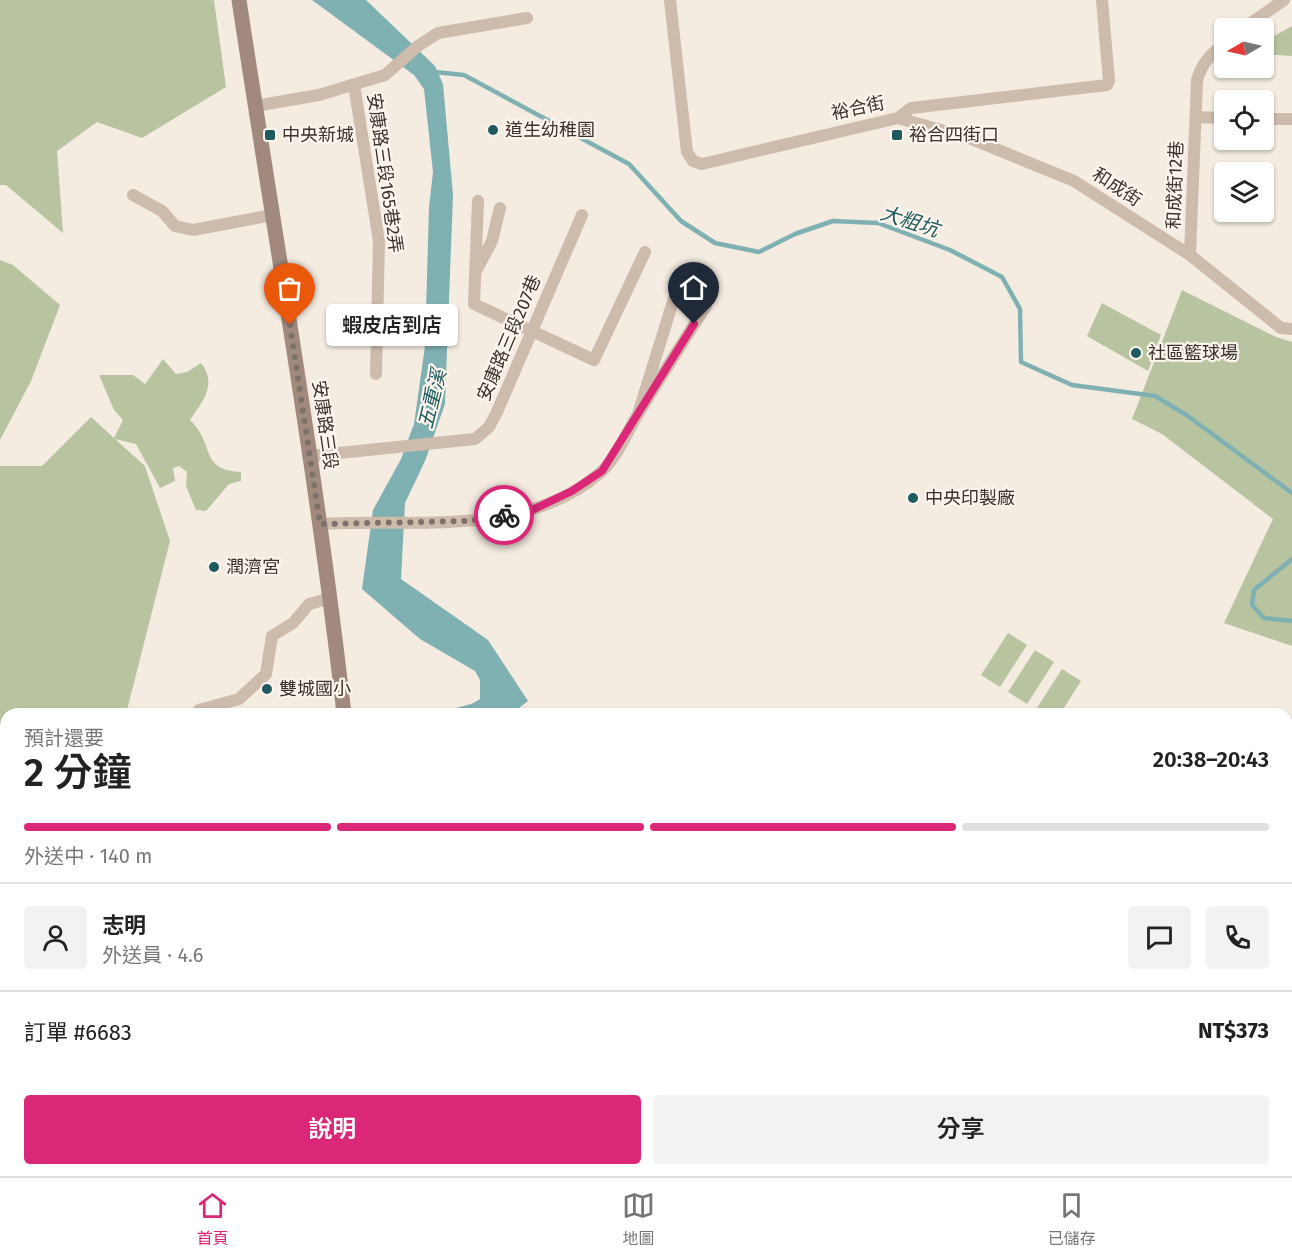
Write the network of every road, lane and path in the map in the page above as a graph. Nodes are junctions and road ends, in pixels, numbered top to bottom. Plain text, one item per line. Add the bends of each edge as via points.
1 (239, 0) edge
2 (670, 0) edge
3 (1102, 0) edge
4 (1284, 0) edge
5 (527, 18) dead end
6 (1258, 18) edge
7 (1214, 52) edge
8 (354, 85) junction
9 (255, 106) junction
10 (1196, 117) junction
11 (898, 118) junction
12 (1214, 118) edge
13 (1274, 119) edge
14 (1292, 119) edge
15 (133, 195) dead end
16 (478, 201) dead end
17 (500, 208) dead end
18 (272, 215) junction
19 (582, 215) dead end
20 (645, 252) dead end
21 (1190, 255) junction
22 (474, 274) junction
23 (1292, 329) edge
24 (531, 332) junction
25 (376, 374) dead end
26 (638, 414) junction
27 (310, 456) junction
28 (320, 524) junction
29 (331, 598) junction
30 (206, 708) edge
31 (343, 708) edge

1 - 9 main road, 安康路三段
2 - 11 street, 裕合街 via 687,152 693,162 702,164
3 - 11 street, 裕合街 via 1107,85 910,108
4 - 6 street
5 - 8 street via 438,33 393,70
7 - 10 street via 1201,67 1197,80
8 - 9 street
8 - 25 street, 安康路三段165巷2弄 via 380,241
9 - 18 main road, 安康路三段
10 - 12 street
10 - 21 street, 和成街12巷
11 - 21 street, 和成街 via 969,138 1074,181
13 - 14 street
15 - 18 street via 162,211 175,226 192,230
16 - 22 street
17 - 22 street via 492,241
18 - 27 main road, 安康路三段
19 - 24 street, 安康路三段207巷
20 - 24 street via 594,360
21 - 23 street, 和成街 via 1281,328
22 - 24 street via 474,304
24 - 27 street, 安康路三段207巷 via 489,427 475,439
26 - 26 street via 706,306 676,292 641,403
26 - 28 street via 602,471 530,511 469,521
27 - 28 main road, 安康路三段
28 - 29 main road, 安康路三段
29 - 30 street via 309,604 293,623 272,636 266,674 239,699
29 - 31 main road, 安康路三段

